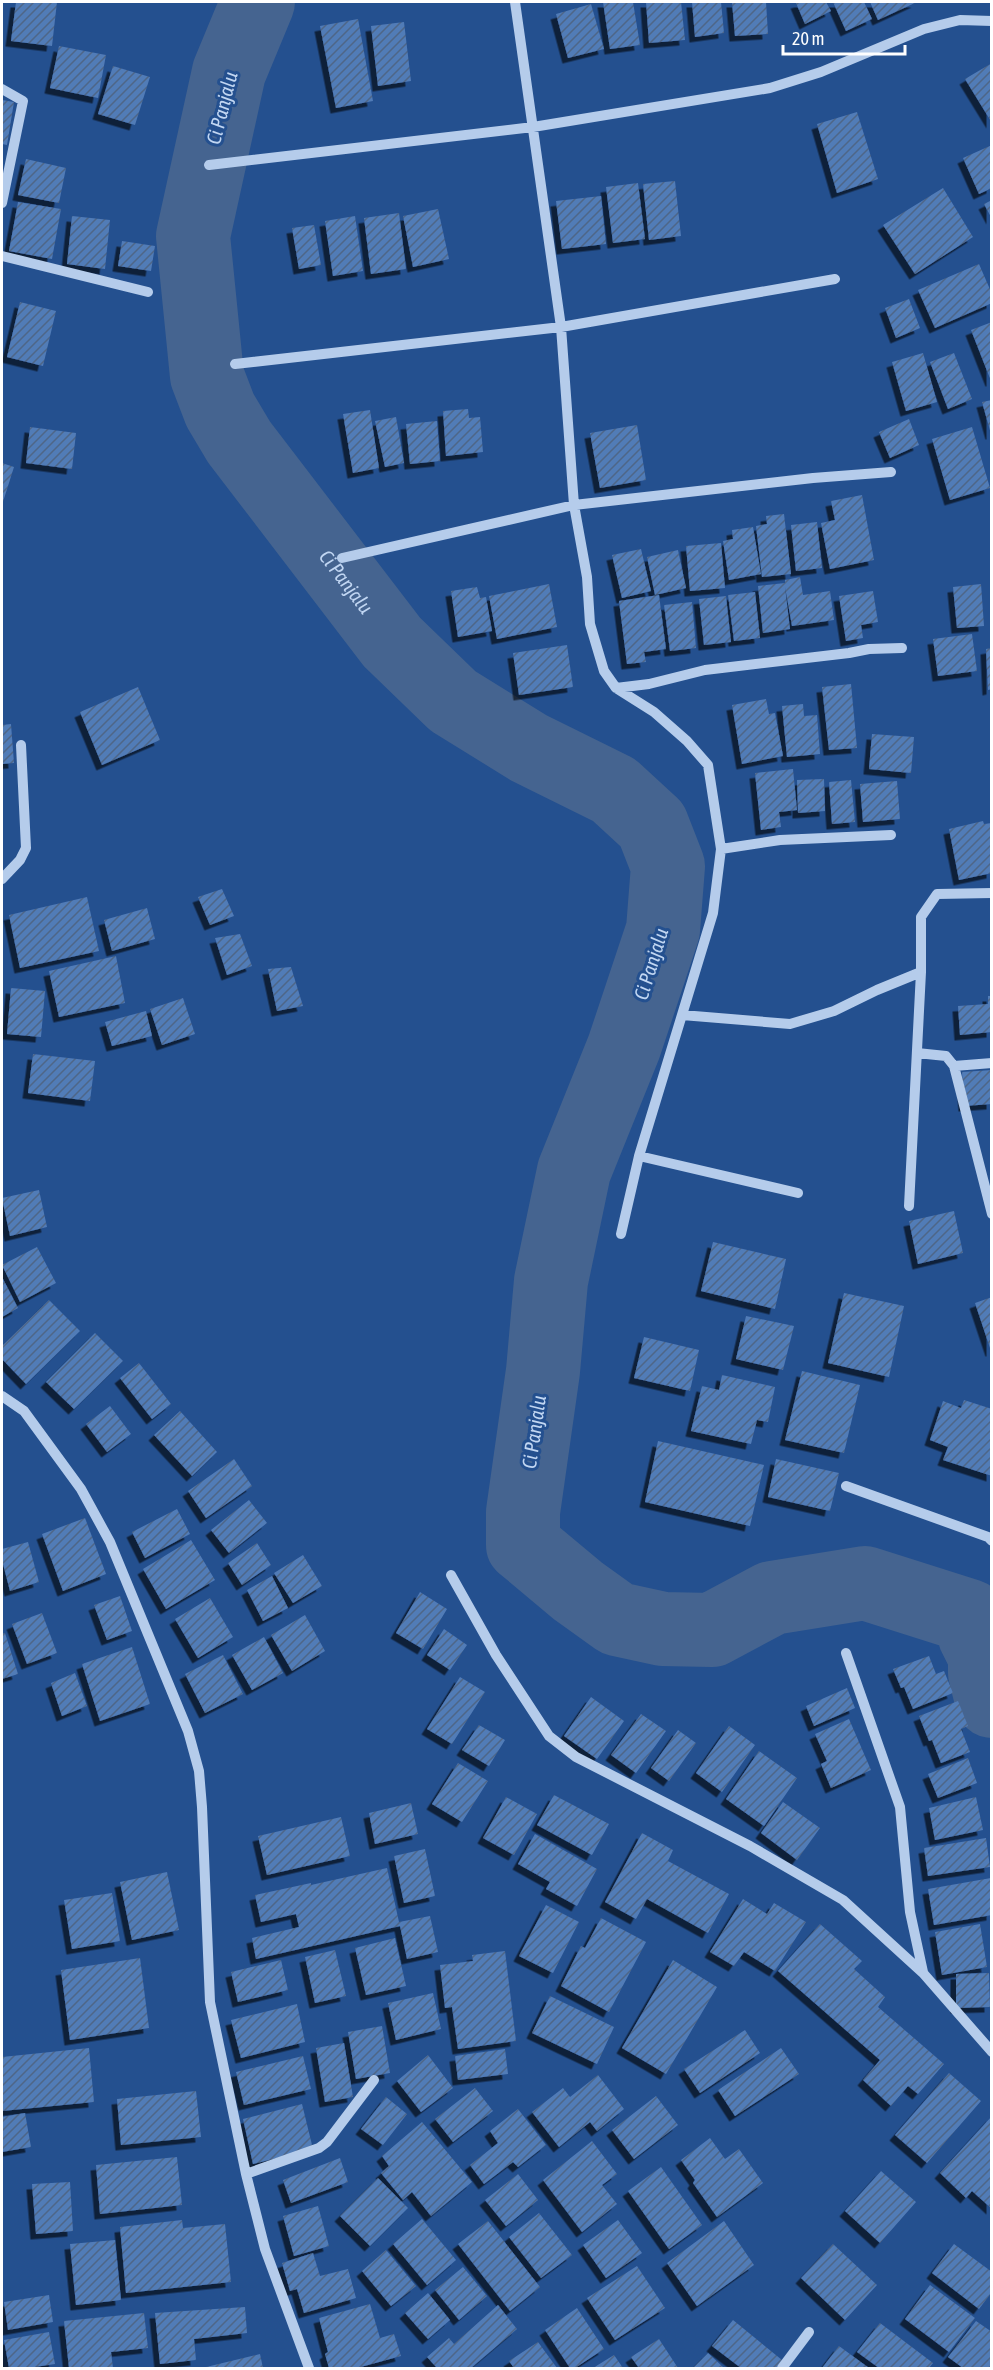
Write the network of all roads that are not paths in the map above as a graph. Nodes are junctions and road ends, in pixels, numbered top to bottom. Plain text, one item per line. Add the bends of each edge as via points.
1 (515, 2) edge
2 (992, 21) edge
3 (2, 89) edge
4 (533, 127) junction
5 (209, 165) dead end
6 (2, 203) edge
7 (2, 256) edge
8 (835, 279) dead end
9 (148, 292) dead end
10 (561, 327) junction
11 (235, 364) dead end
12 (891, 472) dead end
13 (574, 505) junction
14 (342, 558) dead end
15 (902, 648) dead end
16 (616, 688) junction
17 (21, 745) dead end
18 (891, 835) dead end
19 (721, 849) junction
20 (2, 879) edge
21 (992, 893) edge
22 (921, 972) junction
23 (682, 1015) junction
24 (917, 1053) junction
25 (992, 1063) edge
26 (954, 1066) junction
27 (639, 1156) junction
28 (798, 1193) dead end
29 (909, 1206) dead end
30 (992, 1214) edge
31 (621, 1234) dead end
32 (2, 1396) edge
33 (846, 1486) dead end
34 (992, 1541) edge
35 (452, 1575) dead end
36 (846, 1653) dead end
37 (923, 1972) junction
38 (992, 2052) edge
39 (375, 2079) dead end
40 (246, 2174) junction
41 (809, 2332) dead end
42 (309, 2368) edge
43 (782, 2368) edge

1 - 4 street
2 - 4 street via 960,20 924,29 770,88
3 - 6 street via 23,101
4 - 5 street
4 - 10 street
7 - 9 street
8 - 10 street
10 - 11 street
10 - 13 street
12 - 13 street
13 - 14 street
13 - 16 street via 587,577 590,624 604,671
15 - 16 street via 705,670
16 - 19 street via 654,712 708,765
17 - 20 street via 26,848
18 - 19 street via 780,840
19 - 23 street via 713,913
21 - 22 street via 937,894 921,917
22 - 23 street via 834,1011 790,1024
22 - 24 street
23 - 27 street
24 - 26 street via 946,1056
24 - 29 street
25 - 26 street
26 - 30 street
27 - 28 street
27 - 31 street
32 - 40 street via 24,1411 81,1489 110,1542 188,1731 199,1771 210,2002
33 - 34 street
35 - 37 street via 496,1655 549,1736 576,1757 750,1846 843,1900
36 - 37 street via 900,1807 910,1912
37 - 38 street
39 - 40 street via 319,2148
40 - 42 street via 265,2249
41 - 43 street

